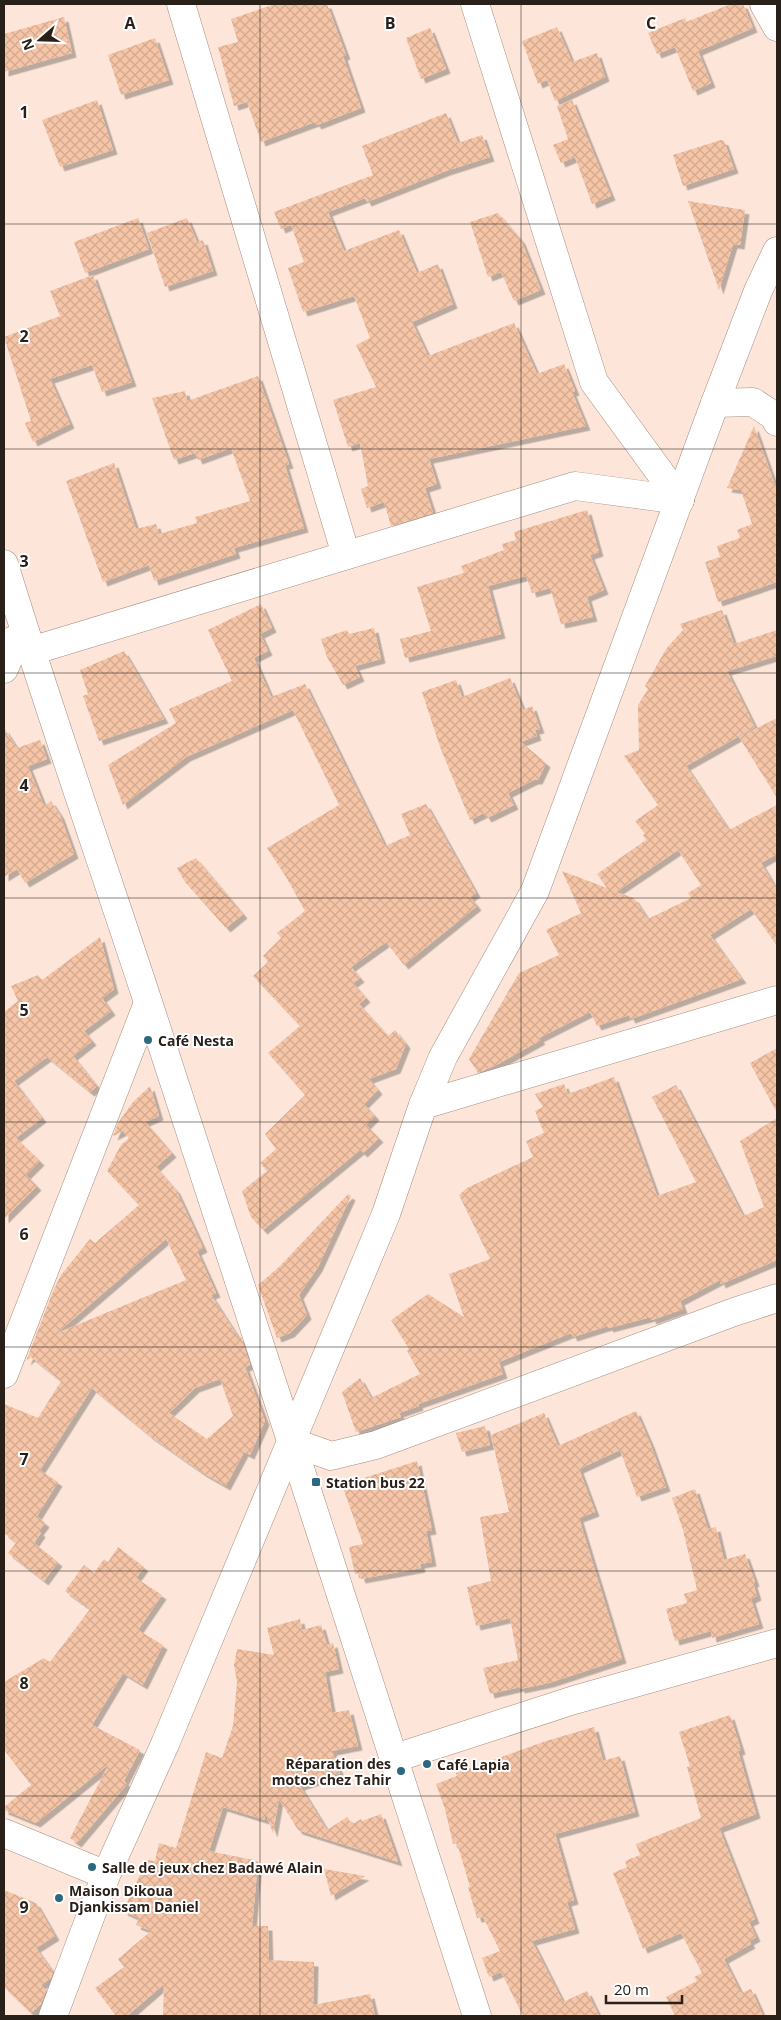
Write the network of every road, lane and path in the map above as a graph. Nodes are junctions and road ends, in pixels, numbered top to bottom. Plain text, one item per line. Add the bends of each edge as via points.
1 (181, 4) edge
2 (475, 4) edge
3 (764, 4) edge
4 (777, 26) edge
5 (777, 251) edge
6 (768, 288) edge
7 (715, 404) junction
8 (777, 422) edge
9 (680, 500) junction
10 (346, 555) junction
11 (4, 564) edge
12 (17, 645) edge
13 (4, 669) edge
14 (777, 1000) edge
15 (148, 1003) junction
16 (424, 1105) junction
17 (777, 1298) edge
18 (4, 1374) edge
19 (292, 1442) junction
20 (777, 1643) edge
21 (395, 1758) junction
22 (4, 1833) edge
23 (106, 1875) junction
24 (54, 2016) edge
25 (477, 2016) edge

1 - 10 street
2 - 9 street via 594,382
3 - 4 street
5 - 6 street
6 - 7 street
7 - 8 street via 753,402 774,416
7 - 9 street
9 - 10 street via 575,486
9 - 16 street via 535,892 443,1057
10 - 12 street
11 - 12 street
12 - 13 street
12 - 15 street
14 - 16 street
15 - 18 street
15 - 19 street
16 - 19 street via 386,1214
17 - 19 street via 376,1444 331,1456
19 - 21 street
19 - 23 street via 165,1744
20 - 21 street via 574,1700
21 - 25 street
22 - 23 street
23 - 24 street

